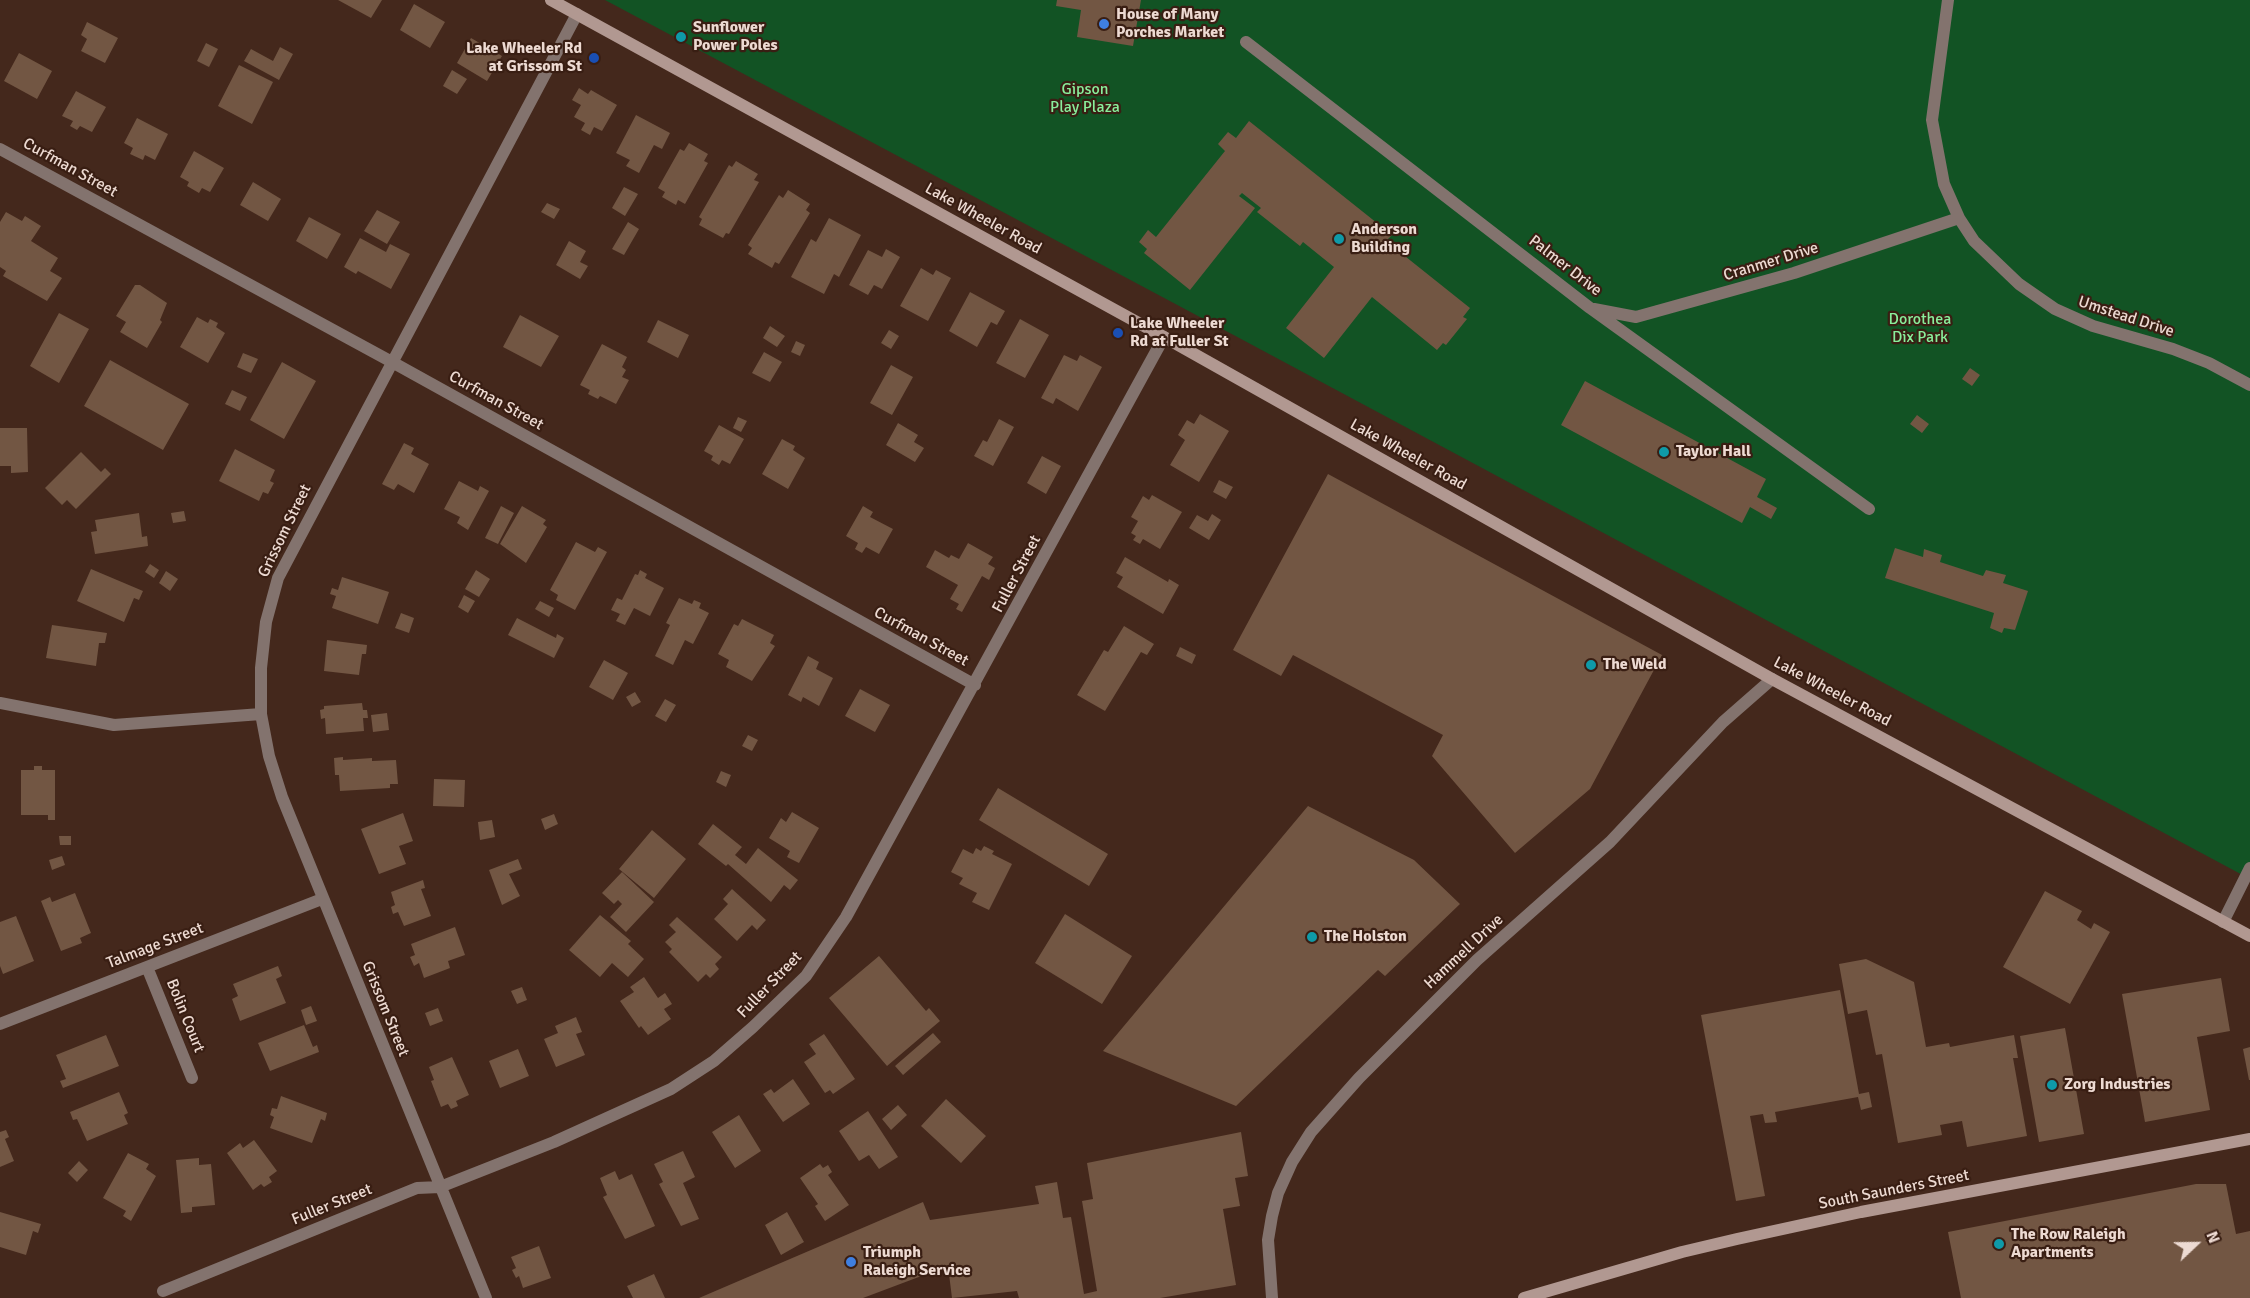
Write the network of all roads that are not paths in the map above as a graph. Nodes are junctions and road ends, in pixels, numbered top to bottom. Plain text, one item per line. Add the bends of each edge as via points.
1 (551, 0) edge
2 (1948, 0) edge
3 (577, 14) junction
4 (1246, 42) dead end
5 (0, 150) edge
6 (1959, 218) junction
7 (1590, 308) junction
8 (1164, 337) junction
9 (392, 362) junction
10 (2250, 386) edge
11 (1869, 509) dead end
12 (1772, 679) junction
13 (975, 685) junction
14 (0, 703) edge
15 (261, 714) junction
16 (2250, 868) edge
17 (322, 899) junction
18 (2223, 922) junction
19 (2250, 936) edge
20 (147, 967) junction
21 (0, 1024) edge
22 (192, 1078) dead end
23 (2250, 1139) edge
24 (440, 1187) junction
25 (163, 1291) dead end
26 (1544, 1295) edge
27 (486, 1298) edge
28 (1272, 1298) edge
29 (1524, 1298) edge

1 - 3 main road, Lake Wheeler Road
2 - 6 street, Umstead Drive via 1932,120 1944,184
3 - 8 main road, Lake Wheeler Road
3 - 9 street, Grissom Street
4 - 7 street, Palmer Drive
5 - 9 street, Curfman Street
6 - 7 street, Cranmer Drive via 1794,273 1636,317
6 - 10 street, Umstead Drive via 1996,264 2055,309 2093,326 2191,356
7 - 11 street, Palmer Drive
8 - 12 main road, Lake Wheeler Road
8 - 13 street, Fuller Street
9 - 13 street, Curfman Street
9 - 15 street, Grissom Street via 278,578 266,622
12 - 18 main road, Lake Wheeler Road
12 - 28 street, Hammell Drive via 1723,722 1610,842 1469,969 1359,1078 1311,1132 1292,1162 1272,1216 1268,1240
13 - 24 street, Fuller Street via 846,917 806,976 753,1027 714,1061 671,1089 555,1142
14 - 15 street via 114,725
15 - 17 street, Grissom Street via 282,796
16 - 18 street
17 - 20 street, Talmage Street
17 - 24 street, Grissom Street
18 - 19 main road, Lake Wheeler Road
20 - 21 street, Talmage Street
20 - 22 street, Bolin Court
23 - 26 main road, South Saunders Street via 1737,1239
24 - 25 street, Fuller Street via 417,1188
24 - 27 street, Grissom Street
26 - 29 main road, South Saunders Street

